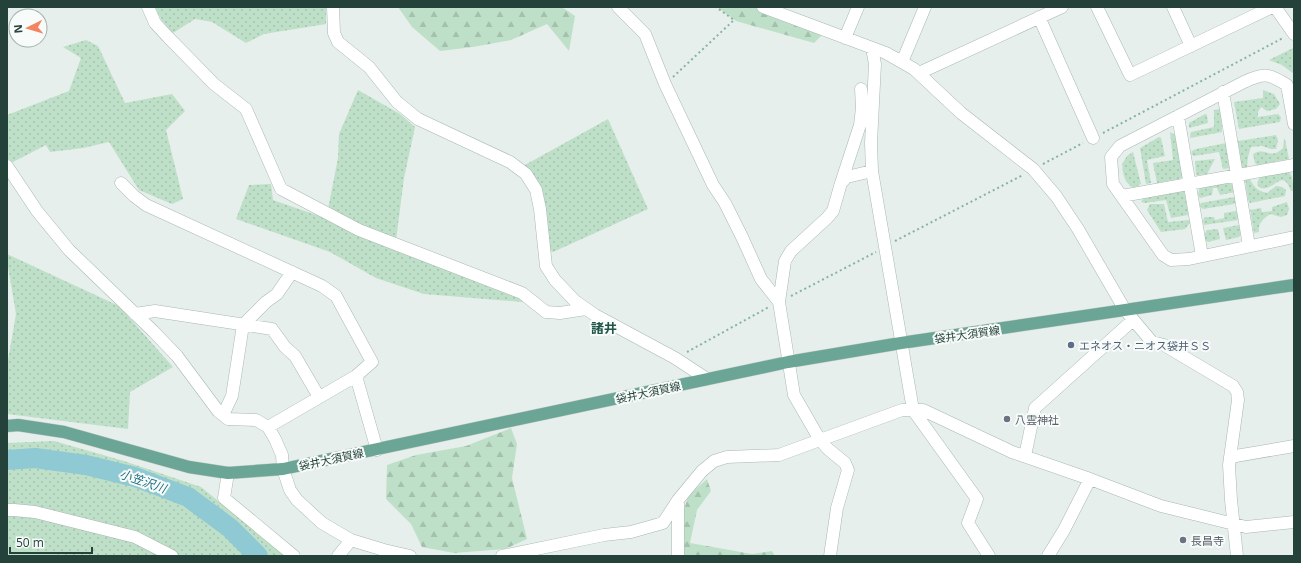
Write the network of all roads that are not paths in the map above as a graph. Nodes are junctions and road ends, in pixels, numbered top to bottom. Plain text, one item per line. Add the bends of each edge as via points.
1 (148, 7) edge
2 (333, 7) edge
3 (618, 7) edge
4 (763, 7) edge
5 (858, 7) edge
6 (925, 7) edge
7 (1062, 7) edge
8 (1097, 7) edge
9 (1173, 7) edge
10 (1274, 7) edge
11 (787, 11) edge
12 (1039, 18) junction
13 (1294, 33) edge
14 (846, 38) junction
15 (1191, 46) junction
16 (872, 48) junction
17 (902, 62) junction
18 (919, 73) junction
19 (861, 89) dead end
20 (1223, 92) junction
21 (1293, 110) edge
22 (1178, 116) junction
23 (1294, 124) edge
24 (1093, 138) road end
25 (7, 166) edge
26 (1294, 166) edge
27 (872, 171) junction
28 (1238, 176) junction
29 (121, 183) dead end
30 (841, 183) junction
31 (1190, 184) junction
32 (1122, 196) junction
33 (1294, 237) edge
34 (1249, 246) junction
35 (1202, 256) junction
36 (292, 272) junction
37 (1294, 285) edge
38 (778, 302) junction
39 (586, 309) junction
40 (1125, 310) junction
41 (135, 314) junction
42 (1133, 320) junction
43 (243, 325) junction
44 (901, 343) junction
45 (788, 362) junction
46 (356, 376) junction
47 (707, 379) junction
48 (319, 397) junction
49 (913, 410) junction
50 (223, 415) junction
51 (7, 426) edge
52 (268, 428) junction
53 (820, 440) junction
54 (1294, 446) edge
55 (377, 450) junction
56 (1025, 456) junction
57 (1230, 457) junction
58 (283, 469) junction
59 (228, 473) junction
60 (1090, 479) junction
61 (678, 500) junction
62 (7, 510) edge
63 (1294, 522) edge
64 (1234, 525) junction
65 (351, 540) junction
66 (172, 556) edge
67 (294, 556) edge
68 (338, 556) edge
69 (410, 556) edge
70 (505, 556) edge
71 (678, 556) edge
72 (830, 556) edge
73 (989, 556) edge
74 (1048, 556) edge
75 (1238, 556) edge

1 - 39 street via 155,23 168,37 214,84 246,109 281,189 359,230 522,293 546,312 560,313
2 - 39 street via 334,33 338,42 369,67 397,102 418,119 510,162 526,174 536,190 546,266 555,280
3 - 38 street via 645,34 665,84 713,185 725,203 761,279
4 - 11 street
5 - 14 street
6 - 17 street
7 - 12 street
8 - 15 street via 1130,75
9 - 15 street
10 - 13 street
10 - 15 street
11 - 14 street
12 - 18 street
12 - 24 street
14 - 16 street
16 - 17 street
16 - 27 street via 875,64
17 - 18 street
18 - 40 street via 961,114 1033,169 1056,196 1078,229
19 - 30 street via 860,125
20 - 21 street via 1261,74 1274,77 1286,84
20 - 22 street
20 - 28 street
21 - 23 street
22 - 31 street
22 - 32 street via 1120,146 1111,157 1113,184
25 - 41 street via 37,211 69,250
26 - 28 street
27 - 30 street via 847,178
27 - 44 street
28 - 31 street
28 - 34 street
29 - 36 street via 146,205
30 - 38 street via 833,211 791,251 785,261
31 - 32 street
31 - 35 street
32 - 35 street via 1163,255 1171,260
33 - 34 street
34 - 35 street
36 - 43 street via 277,294
36 - 46 street via 322,286 336,296 372,362
37 - 40 main road, 袋井大須賀線
38 - 45 street
39 - 47 street via 675,358
40 - 42 street
40 - 44 main road, 袋井大須賀線
41 - 43 street via 155,310
41 - 50 street via 177,356
42 - 56 street via 1035,408
42 - 57 street via 1152,342 1164,345 1233,386 1238,392
43 - 48 street via 272,329 295,356
43 - 50 street via 232,396
44 - 45 main road, 袋井大須賀線
44 - 49 street
45 - 47 main road, 袋井大須賀線
45 - 53 street via 794,395
46 - 48 street
46 - 55 street
47 - 55 main road, 袋井大須賀線
48 - 52 street
49 - 53 street via 902,410
49 - 56 street via 923,410
49 - 73 street via 977,499 968,523
50 - 52 street via 228,419 256,420
51 - 59 main road, 袋井大須賀線 via 64,432 189,467
52 - 58 street via 282,455
53 - 61 street via 779,455 728,457 714,462
53 - 72 street via 845,463 848,470 837,508
54 - 57 street
55 - 58 main road, 袋井大須賀線
56 - 60 street
57 - 64 street
58 - 59 main road, 袋井大須賀線
58 - 65 street via 290,490 297,500 322,523
59 - 67 street via 224,498
60 - 64 street via 1161,506
60 - 74 street
61 - 70 street via 663,523 631,532 604,535
61 - 71 street
62 - 66 street via 35,512 135,537
63 - 64 street via 1246,527
64 - 75 street
65 - 68 street
65 - 69 street

